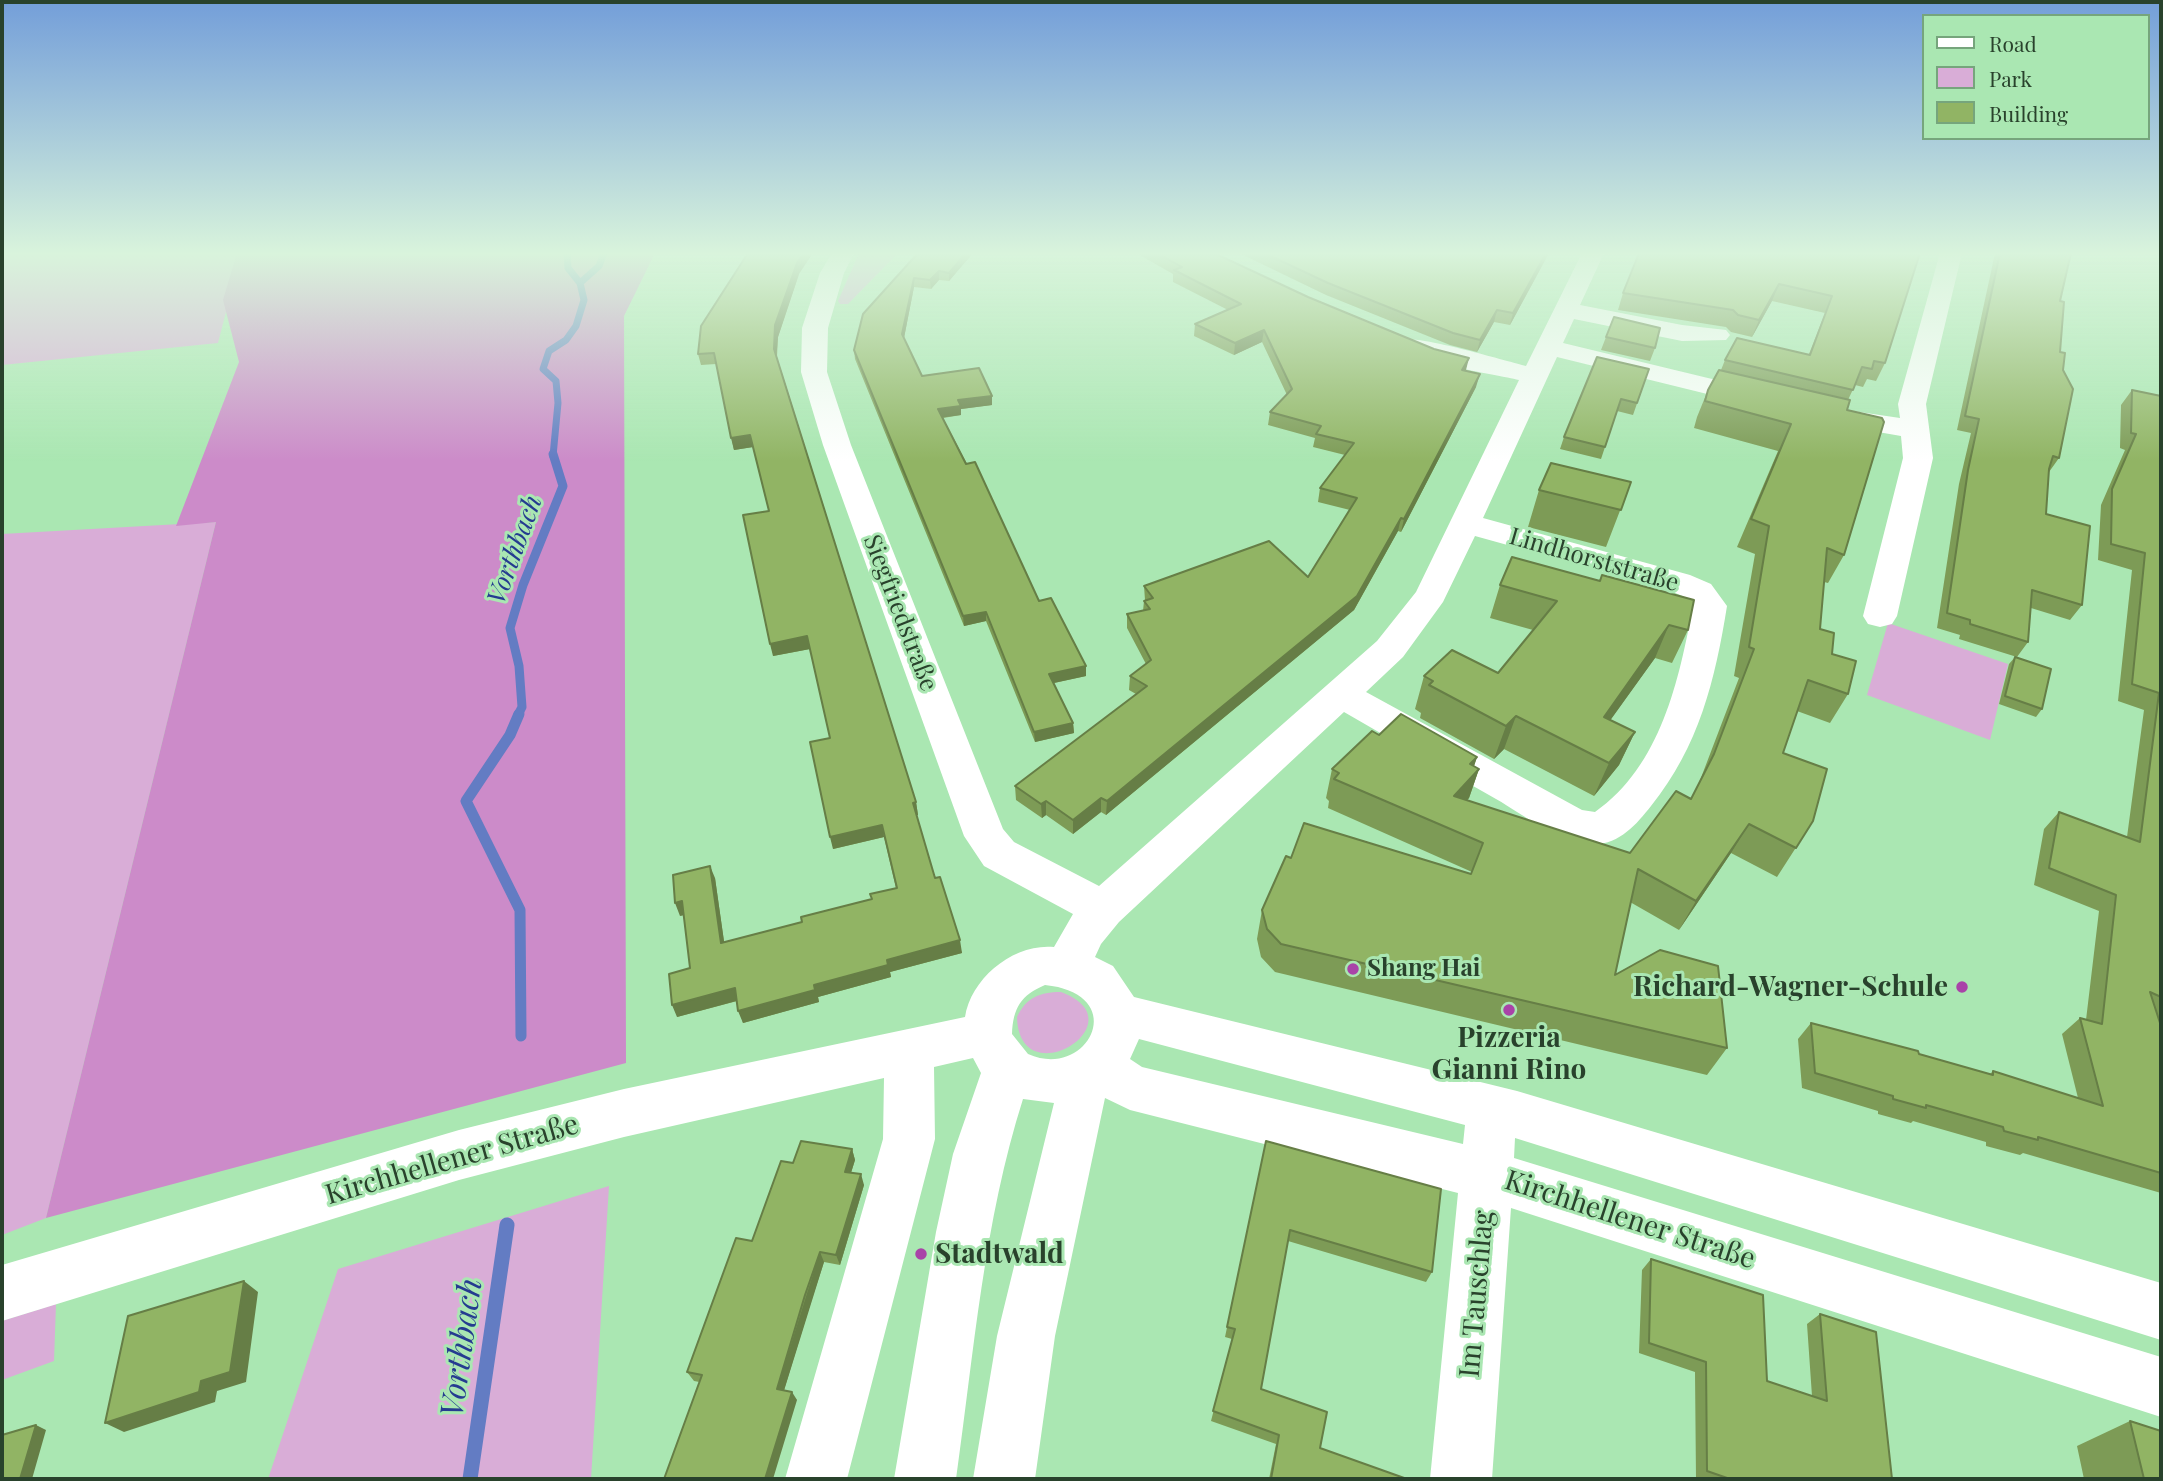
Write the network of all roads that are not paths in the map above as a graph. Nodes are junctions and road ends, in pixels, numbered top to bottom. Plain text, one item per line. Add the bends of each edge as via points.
1 (817, 322) edge
2 (1560, 322) edge
3 (1627, 322) edge
4 (1933, 322) edge
5 (1717, 335) dead end
6 (1404, 338) edge
7 (1542, 362) junction
8 (1912, 429) junction
9 (1465, 523) junction
10 (1880, 616) dead end
11 (1339, 693) junction
12 (1104, 909) junction
13 (1069, 966) junction
14 (1117, 1013) junction
15 (997, 1050) junction
16 (909, 1051) junction
17 (1092, 1069) junction
18 (1492, 1109) junction
19 (1487, 1175) junction
20 (2, 1293) edge
21 (2161, 1311) edge
22 (2161, 1387) edge
23 (816, 1479) edge
24 (925, 1479) edge
25 (1003, 1479) edge
26 (1461, 1479) edge

1 - 12 street, Siegfriedstraße via 814,372 837,445 985,836 1011,862
2 - 7 street
3 - 5 street
4 - 8 street via 1912,404
6 - 7 street via 1441,354
7 - 8 street
7 - 9 street
8 - 10 street via 1918,458
9 - 11 street via 1413,622 1390,649
9 - 11 street, Lindhorststraße via 1699,591 1710,606 1696,679 1679,734 1659,771 1614,821 1594,828 1568,821
11 - 12 street
12 - 13 street via 1082,934
13 - 14 street via 1100,981 1111,994
13 - 15 street via 1043,965 999,989 988,1010
14 - 17 street via 1115,1042
14 - 18 street
15 - 16 street, Kirchhellener Straße
15 - 17 street via 1041,1081 1059,1081
15 - 24 street via 962,1232
16 - 20 street, Kirchhellener Straße via 615,1115 459,1155
16 - 23 street via 909,1139
17 - 19 street, Kirchhellener Straße via 1130,1087
17 - 25 street via 1026,1336
18 - 19 street, Im Tauschlag
18 - 21 street
19 - 22 street, Kirchhellener Straße
19 - 26 street, Im Tauschlag

